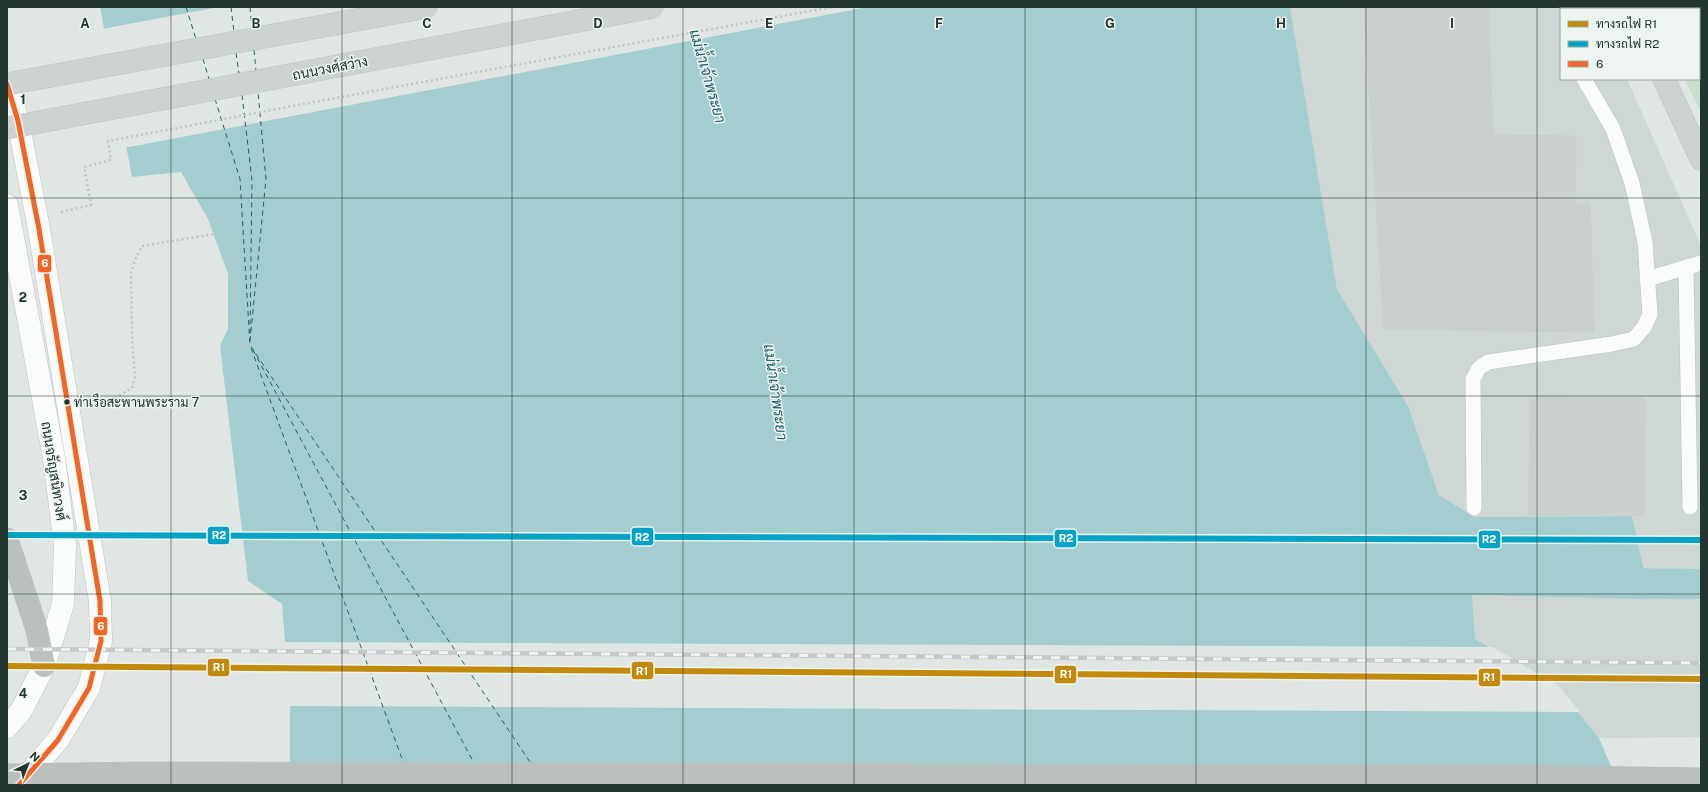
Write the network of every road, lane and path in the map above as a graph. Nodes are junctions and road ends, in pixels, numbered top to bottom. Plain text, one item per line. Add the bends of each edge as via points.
1 (428, 7) edge
2 (653, 7) edge
3 (832, 7) edge
4 (1700, 7) edge
5 (1701, 10) edge
6 (1585, 80) edge
7 (1664, 80) edge
8 (7, 84) edge
9 (7, 128) edge
10 (1701, 159) edge
11 (7, 205) edge
12 (70, 210) dead end
13 (1701, 263) edge
14 (1686, 267) junction
15 (1647, 279) junction
16 (250, 345) dead end
17 (106, 403) dead end
18 (1690, 507) dead end
19 (1474, 508) dead end
20 (7, 538) edge
21 (44, 666) junction
22 (7, 727) edge
23 (7, 775) edge
24 (1701, 780) edge
25 (19, 785) edge

1 - 8 main road, bridge
2 - 9 main road, ถนนวงศ์สว่าง, bridge
3 - 12 path via 108,141 111,160 84,167 91,205
4 - 5 main road
6 - 15 lane via 1613,129 1632,183 1645,242
7 - 10 main road
8 - 25 main road, ถนนจรัญสนิทวงศ์ via 18,121 39,229 100,601 102,641 89,688 58,740
11 - 21 main road, ถนนจรัญสนิทวงศ์ via 54,458 65,546 62,604
13 - 14 lane
14 - 15 lane
14 - 18 lane
15 - 19 lane via 1650,314 1634,339 1488,362 1479,368 1473,379
16 - 17 path via 240,348 232,264 226,239 214,234 142,246 131,273 135,378 132,388
20 - 21 highway via 37,630
21 - 22 main road, ถนนจรัญสนิทวงศ์ via 21,711
23 - 24 highway, bridge via 1515,776

